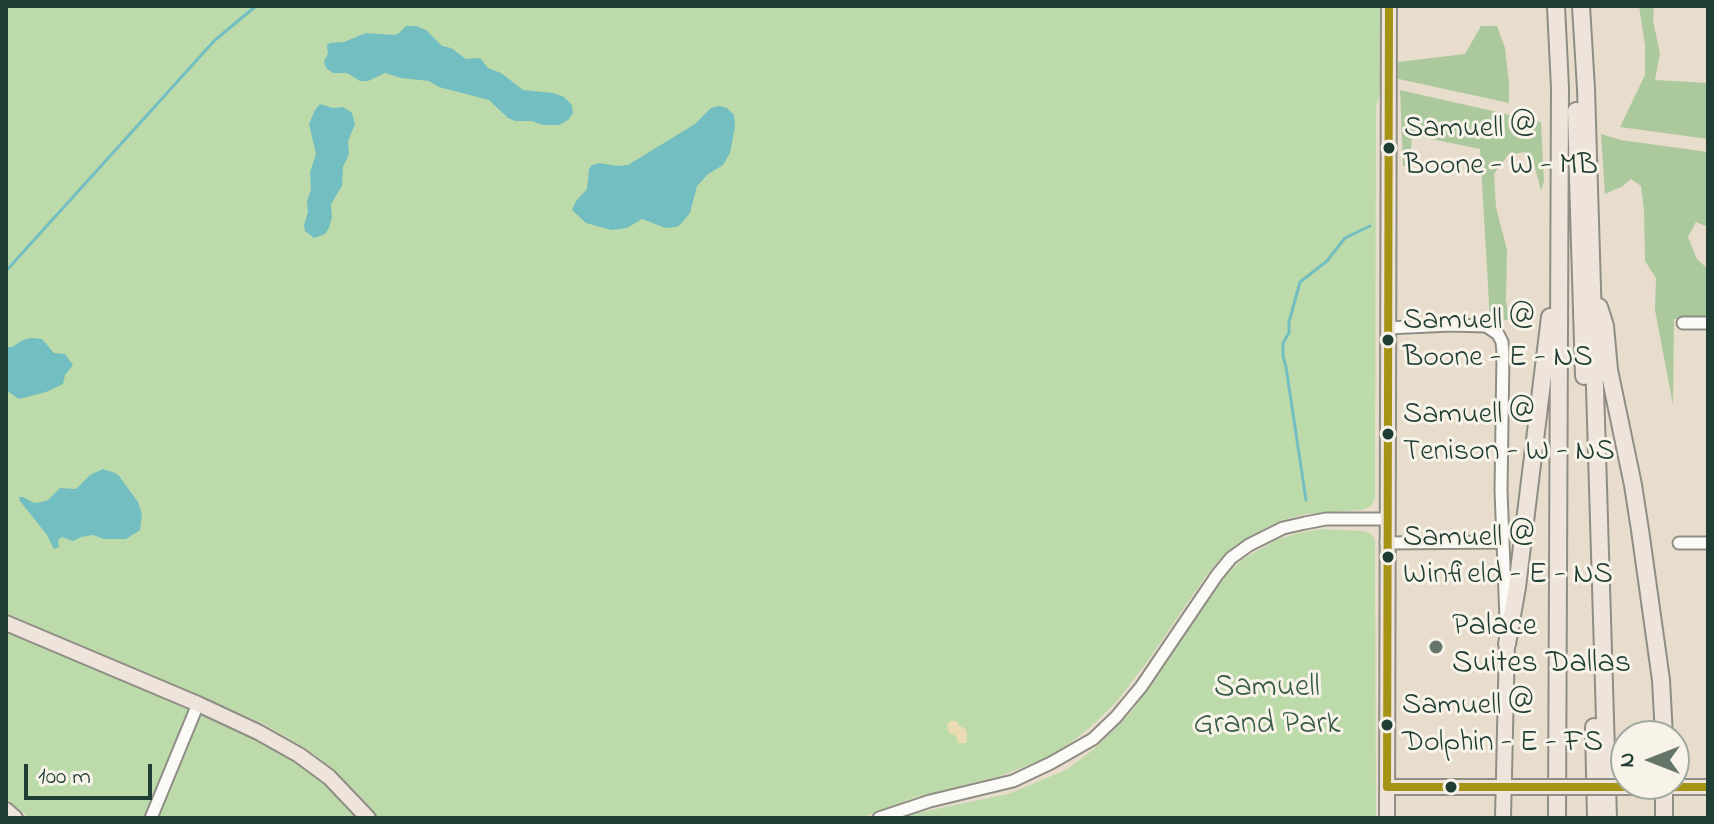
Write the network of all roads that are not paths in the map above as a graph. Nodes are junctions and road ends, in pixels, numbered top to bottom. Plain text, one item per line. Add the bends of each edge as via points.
1 (1389, 6) edge
2 (1556, 6) edge
3 (1571, 6) edge
4 (1581, 6) edge
5 (1574, 88) junction
6 (1583, 195) junction
7 (1559, 252) junction
8 (1592, 287) junction
9 (1683, 323) dead end
10 (1708, 323) edge
11 (1387, 328) junction
12 (1387, 519) junction
13 (1502, 542) junction
14 (1386, 543) junction
15 (1679, 543) dead end
16 (1708, 543) edge
17 (6, 623) edge
18 (1507, 644) junction
19 (198, 704) junction
20 (1663, 720) edge
21 (1387, 787) junction
22 (1503, 787) junction
23 (1610, 787) edge
24 (6, 810) edge
25 (15, 818) edge
26 (151, 818) edge
27 (368, 818) edge
28 (879, 818) edge
29 (1387, 818) edge
30 (1503, 818) edge
31 (1557, 818) edge
32 (1596, 818) edge
33 (1608, 818) edge

1 - 11 main road
2 - 5 highway
3 - 5 highway
4 - 5 highway
5 - 6 highway
5 - 7 highway via 1560,194
6 - 8 highway
6 - 32 highway
7 - 18 highway
7 - 31 highway
8 - 20 highway via 1605,326 1633,485
8 - 33 highway
9 - 10 street
11 - 12 main road
11 - 13 street via 1486,326 1498,334 1503,353
12 - 14 main road
12 - 28 street via 1326,519 1283,528 1249,545 1217,575 1141,687 1093,739 1013,781
13 - 14 street
13 - 18 street
14 - 21 main road
15 - 16 street
17 - 19 main road
18 - 22 main road
19 - 26 street
19 - 27 main road via 299,755
21 - 22 main road
21 - 29 main road
22 - 23 main road, bridge
22 - 30 main road
24 - 25 main road

